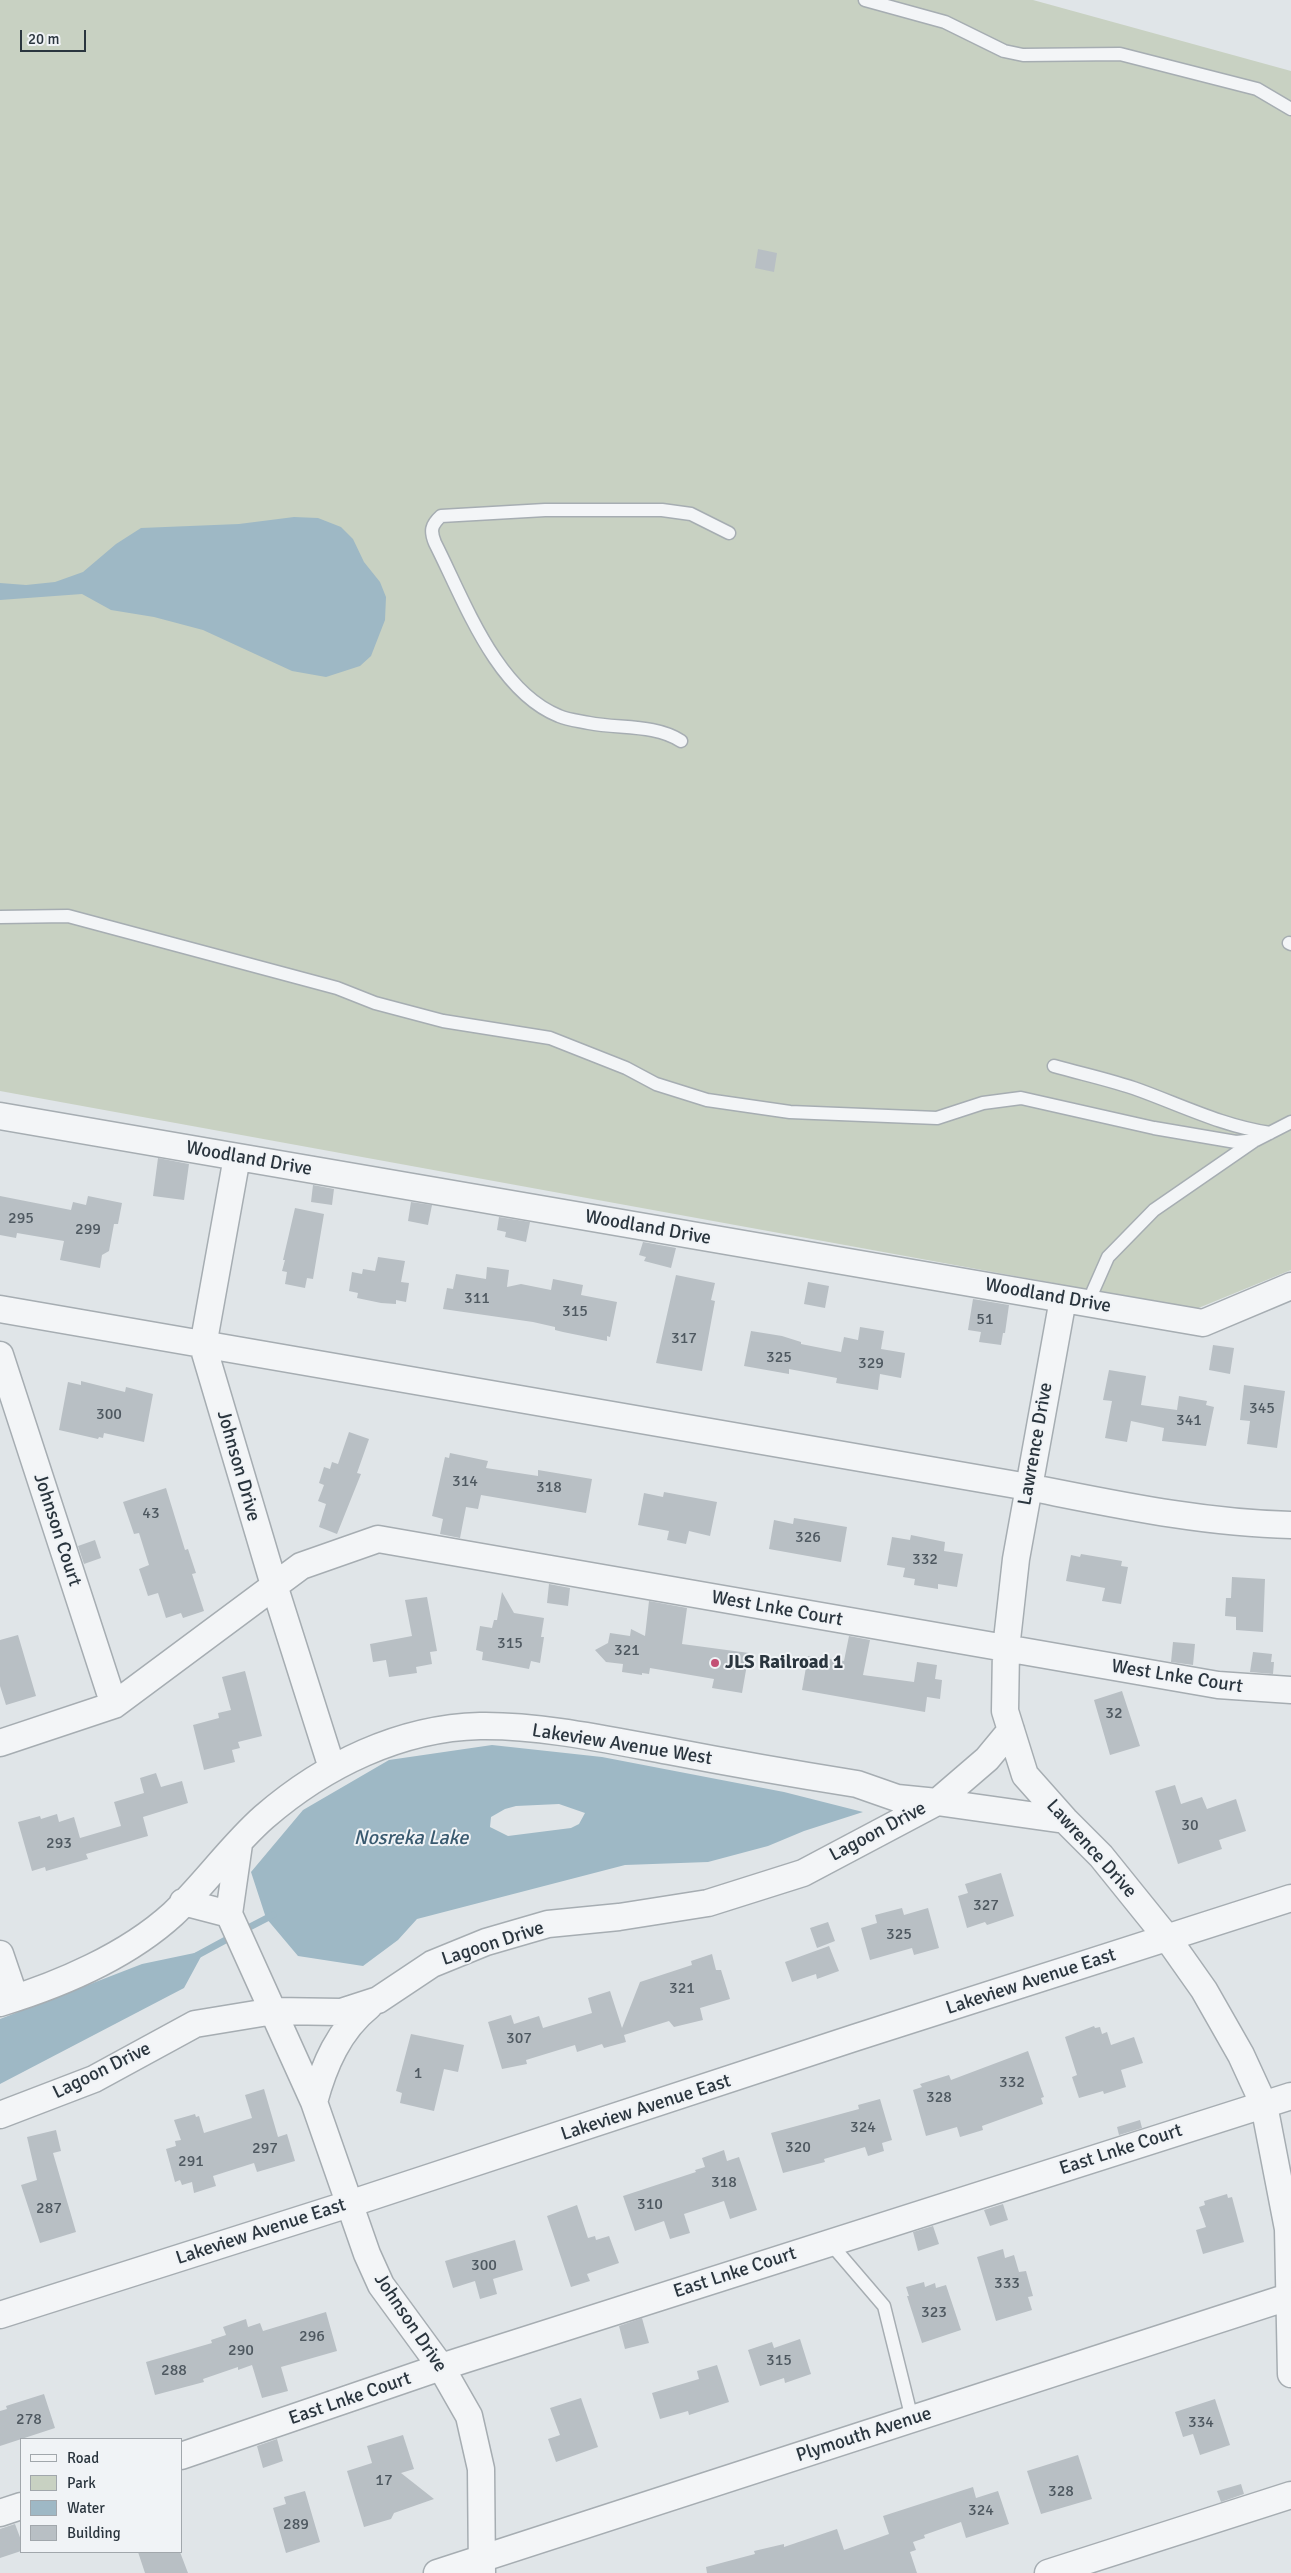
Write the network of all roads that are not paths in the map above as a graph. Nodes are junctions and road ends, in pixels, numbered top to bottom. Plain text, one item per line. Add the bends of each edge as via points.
1 (865, 0) edge
2 (1291, 109) edge
3 (729, 533) dead end
4 (681, 741) dead end
5 (0, 917) edge
6 (1054, 1066) dead end
7 (0, 1116) edge
8 (1291, 1122) edge
9 (1270, 1132) junction
10 (1256, 1140) junction
11 (237, 1157) junction
12 (1291, 1286) edge
13 (1093, 1291) dead end
14 (1063, 1299) junction
15 (0, 1309) edge
16 (203, 1346) junction
17 (0, 1355) edge
18 (1028, 1487) junction
19 (1291, 1524) edge
20 (274, 1586) junction
21 (1006, 1649) junction
22 (1291, 1690) edge
23 (114, 1705) junction
24 (1011, 1730) junction
25 (0, 1743) edge
26 (332, 1768) junction
27 (937, 1802) junction
28 (1065, 1820) junction
29 (239, 1844) junction
30 (1291, 1898) edge
31 (183, 1902) junction
32 (229, 1914) junction
33 (1168, 1939) junction
34 (0, 1954) edge
35 (8, 2000) edge
36 (378, 2000) junction
37 (274, 2011) junction
38 (1291, 2096) edge
39 (314, 2102) junction
40 (1264, 2104) junction
41 (0, 2114) edge
42 (349, 2204) junction
43 (830, 2243) junction
44 (1291, 2296) edge
45 (0, 2315) edge
46 (442, 2367) junction
47 (1291, 2374) edge
48 (912, 2419) junction
49 (182, 2456) edge
50 (1291, 2495) edge
51 (20, 2506) edge
52 (0, 2513) edge
53 (481, 2566) edge
54 (437, 2573) edge
55 (1048, 2573) edge

1 - 2 lane via 945,22 1004,51 1023,55 1120,54 1258,89
3 - 4 lane via 691,514 662,510 545,510 441,516 433,522 431,533 435,544 486,645 512,681 559,716 616,728 663,731
5 - 10 lane via 68,916 337,988 375,1004 550,1038 626,1068 656,1084 706,1100 790,1112 936,1118 983,1104 1021,1098 1163,1130 1236,1142
6 - 9 lane via 1138,1090 1243,1129
7 - 11 street, Woodland Drive
8 - 9 lane
9 - 10 lane
10 - 13 lane via 1154,1210 1108,1257
11 - 14 street, Woodland Drive
11 - 16 street, Johnson Drive
12 - 14 street, Woodland Drive via 1203,1322
14 - 18 street, Lawrence Drive
15 - 16 street
16 - 18 street
16 - 20 street, Johnson Drive
17 - 23 street, Johnson Court
18 - 19 street via 1168,1515 1242,1524
18 - 21 street, Lawrence Drive
20 - 21 street, West Lnke Court via 301,1566 378,1539
20 - 23 street, West Lnke Court
20 - 26 street, Johnson Drive
21 - 22 street, West Lnke Court via 1218,1685
21 - 24 street, Lawrence Drive via 1005,1711
23 - 25 street, West Lnke Court
24 - 27 street, Lagoon Drive via 987,1759
24 - 28 street, Lawrence Drive via 1026,1775
26 - 27 street, Lakeview Avenue West via 370,1749 425,1733 480,1726 588,1736 857,1784 897,1798
26 - 29 street, Lakeview Avenue West via 264,1817
27 - 28 street, Lagoon Drive
27 - 36 street, Lagoon Drive via 802,1873 708,1903 548,1924 486,1942 432,1964
28 - 33 street, Lawrence Drive via 1101,1856
29 - 31 street, Lakeview Avenue West
29 - 32 street
30 - 33 street, Lakeview Avenue East
31 - 32 street
31 - 35 street, Lakeview Avenue West via 149,1933 107,1960
32 - 37 street, Johnson Drive
33 - 40 street, Lawrence Drive via 1204,1990
33 - 42 street, Lakeview Avenue East
34 - 35 street
36 - 37 street, Lagoon Drive via 341,2012
36 - 39 street via 353,2019 343,2032
37 - 39 street, Johnson Drive
37 - 41 street, Lagoon Drive via 195,2024 94,2079
38 - 40 street, East Lnke Court
39 - 42 street, Johnson Drive
40 - 43 street, East Lnke Court
40 - 44 street, Lawrence Drive via 1288,2229
42 - 45 street, Lakeview Avenue East
42 - 46 street, Johnson Drive via 366,2254 381,2285
43 - 46 street, East Lnke Court
43 - 48 lane via 884,2306
44 - 47 street, Lawrence Drive
44 - 48 street, Plymouth Avenue
46 - 49 street, East Lnke Court
46 - 53 street, Johnson Drive via 469,2416 481,2469
48 - 53 street, Plymouth Avenue
50 - 55 street
51 - 52 street
53 - 54 street, Plymouth Avenue

